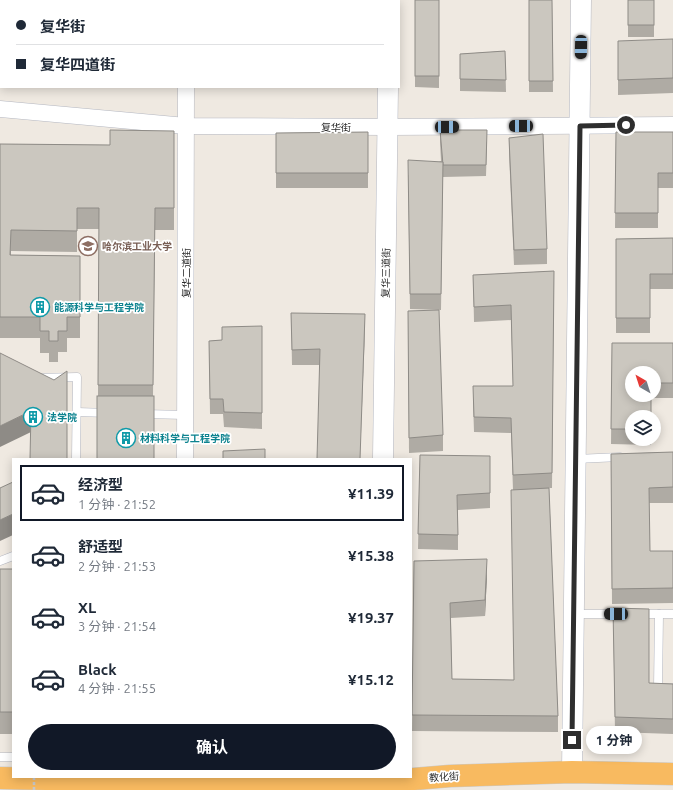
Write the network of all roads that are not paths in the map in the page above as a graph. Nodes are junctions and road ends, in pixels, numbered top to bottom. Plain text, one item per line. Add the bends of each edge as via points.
1 (581, 0) edge
2 (186, 88) edge
3 (388, 88) edge
4 (0, 109) edge
5 (673, 125) edge
6 (186, 126) junction
7 (580, 126) junction
8 (388, 127) junction
9 (33, 378) edge
10 (77, 412) junction
11 (116, 413) edge
12 (139, 414) edge
13 (186, 415) junction
14 (628, 456) edge
15 (76, 458) edge
16 (185, 458) edge
17 (383, 458) edge
18 (576, 460) junction
19 (12, 556) edge
20 (0, 561) edge
21 (574, 614) junction
22 (658, 614) junction
23 (673, 614) edge
24 (673, 688) edge
25 (0, 757) edge
26 (12, 757) edge
27 (412, 772) edge
28 (572, 772) junction
29 (673, 774) edge
30 (450, 776) junction
31 (0, 778) edge
32 (378, 780) edge

1 - 7 street
2 - 6 street, 复华二道街
3 - 8 street, 复华三道街
4 - 6 street, 复华街
5 - 7 street, 复华街
6 - 8 street, 复华街
6 - 13 street, 复华二道街
7 - 8 street, 复华街
7 - 18 street
8 - 17 street, 复华三道街
9 - 10 lane via 77,377
10 - 11 lane
10 - 15 lane
12 - 13 lane
13 - 16 street, 复华二道街
14 - 18 lane
18 - 21 street
19 - 20 lane
21 - 22 lane
21 - 28 street
22 - 23 lane
22 - 24 lane via 658,688
25 - 26 lane
27 - 30 lane
28 - 29 highway, 教化街
28 - 30 highway, 教化街
30 - 32 highway, 教化街
31 - 32 highway, 教化街 via 325,784

